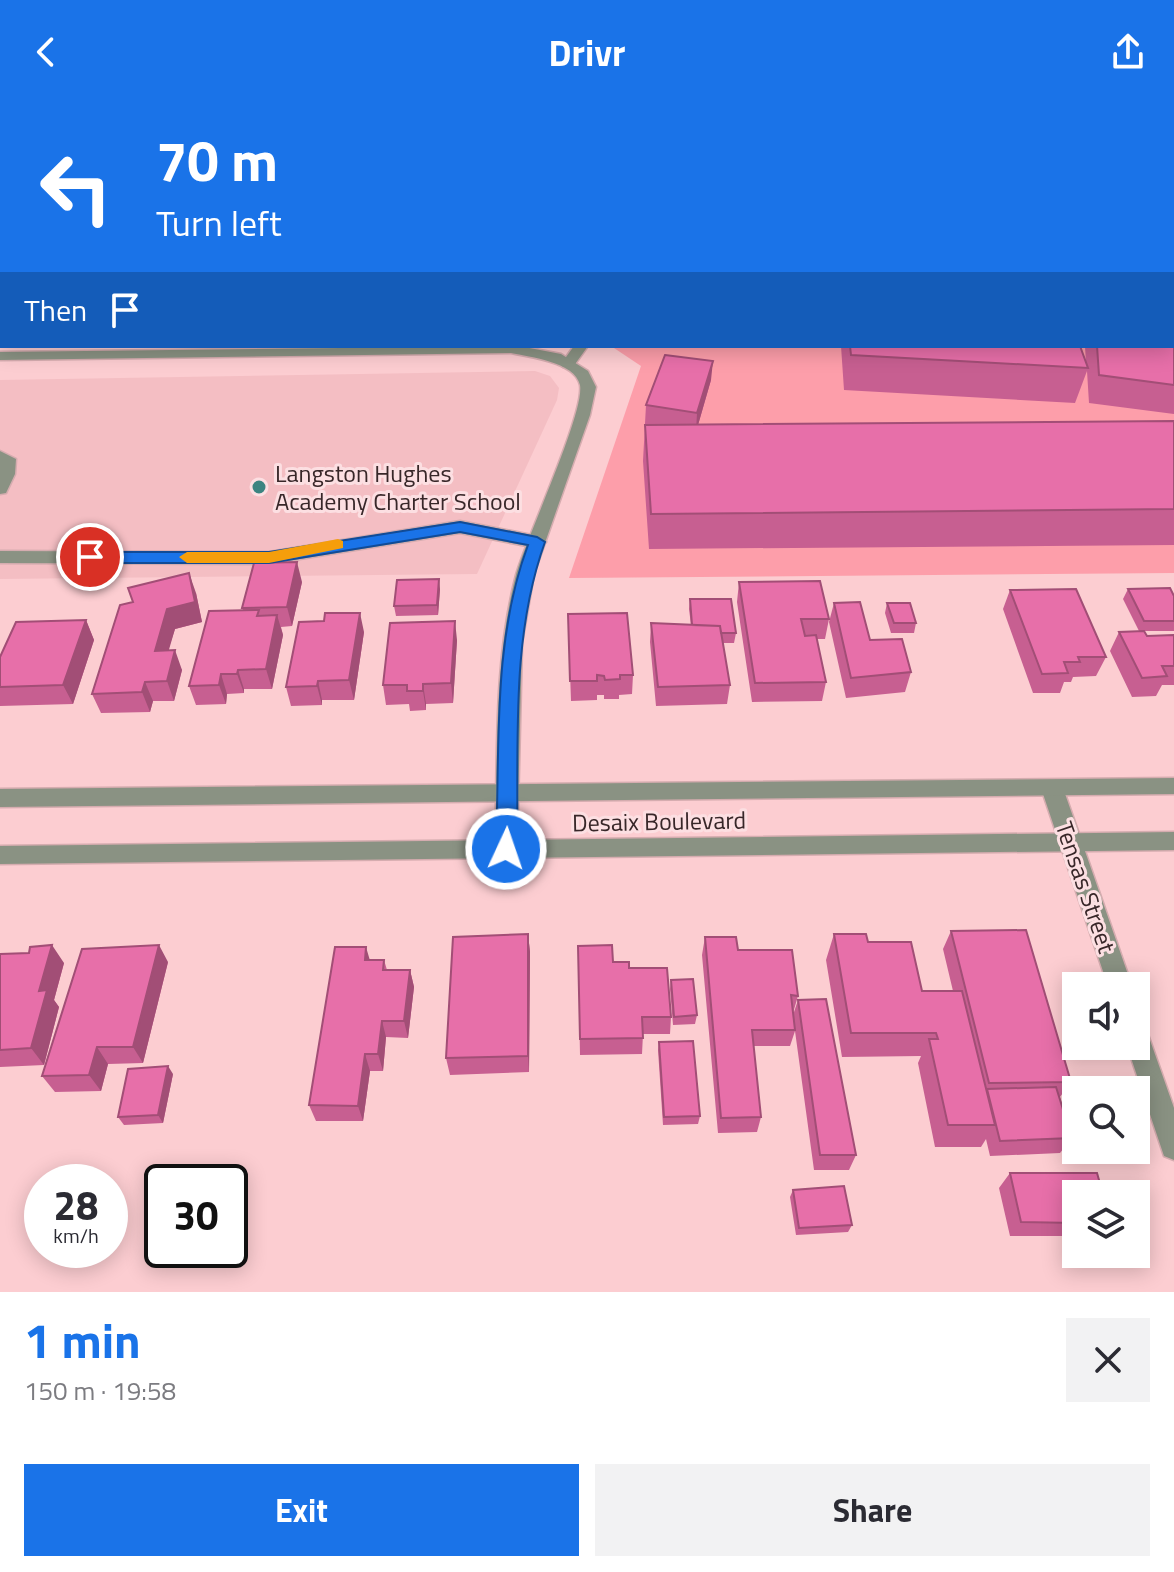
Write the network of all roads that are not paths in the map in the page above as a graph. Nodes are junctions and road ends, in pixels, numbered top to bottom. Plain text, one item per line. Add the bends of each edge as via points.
1 (580, 348) edge
2 (301, 349) edge
3 (0, 356) edge
4 (568, 364) junction
5 (0, 456) edge
6 (0, 489) edge
7 (537, 542) junction
8 (0, 557) edge
9 (1174, 786) edge
10 (1052, 788) junction
11 (509, 793) junction
12 (0, 798) edge
13 (1174, 841) edge
14 (1071, 842) junction
15 (506, 849) junction
16 (0, 855) edge
17 (1115, 972) edge
18 (1145, 1060) edge
19 (1174, 1147) edge

1 - 4 street
2 - 3 street
2 - 4 street via 511,349 539,352
4 - 7 street via 583,374 586,400
5 - 6 street via 8,459
7 - 8 street via 460,527 269,558
7 - 11 street via 512,643
9 - 10 street, Desaix Boulevard
10 - 11 street, Desaix Boulevard
10 - 14 street, Tensas Street
11 - 12 street, Desaix Boulevard
11 - 15 street
13 - 14 street, Desaix Boulevard
14 - 15 street, Desaix Boulevard
14 - 17 street, Tensas Street
15 - 16 street, Desaix Boulevard
18 - 19 street

